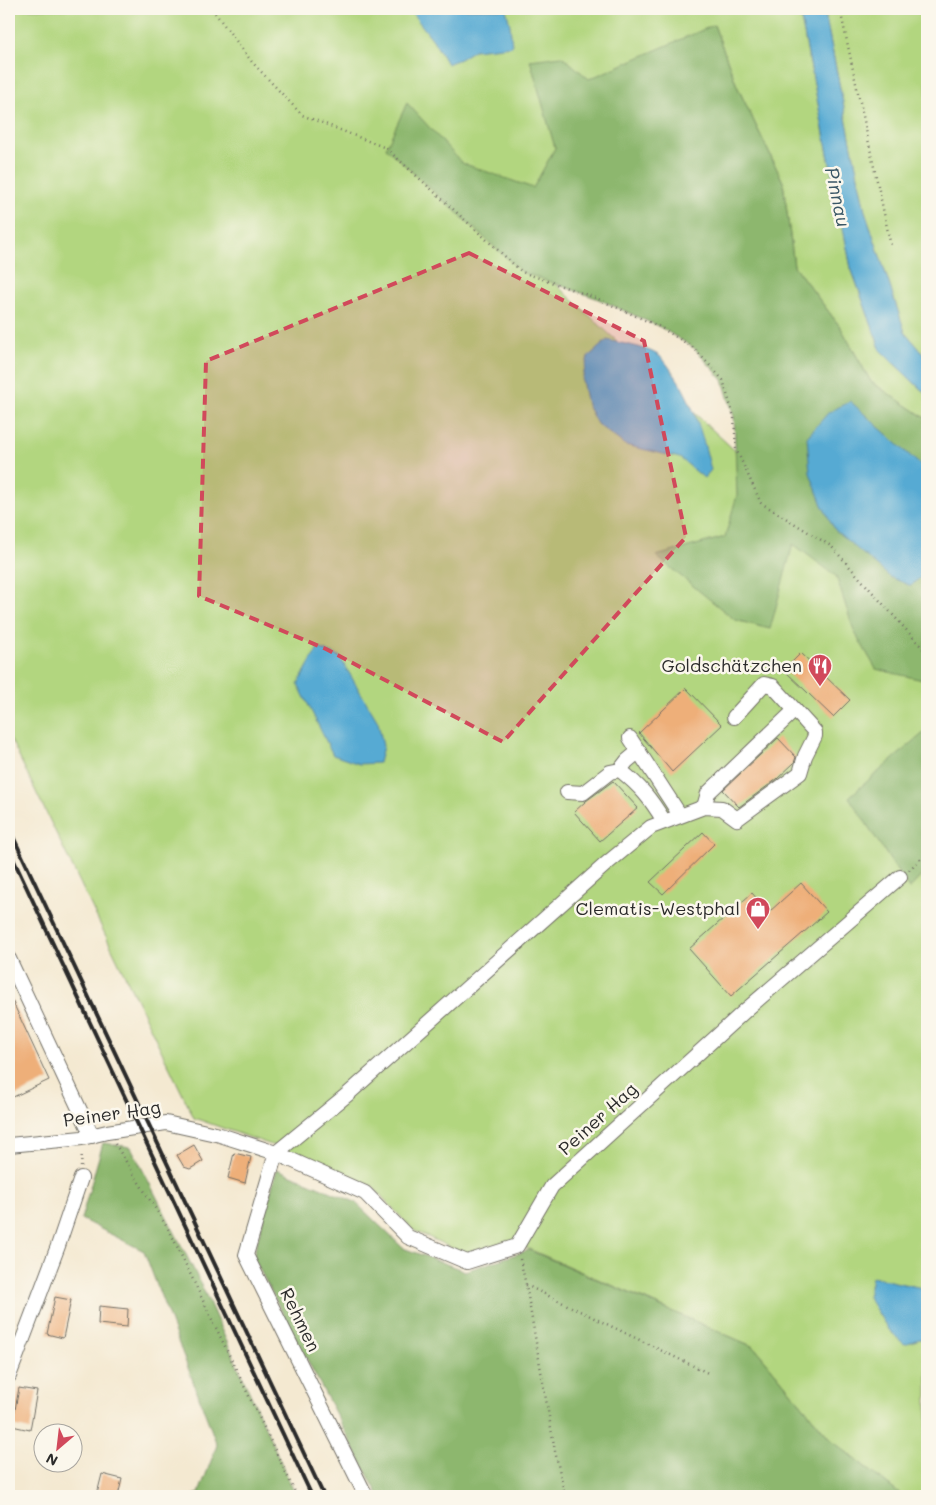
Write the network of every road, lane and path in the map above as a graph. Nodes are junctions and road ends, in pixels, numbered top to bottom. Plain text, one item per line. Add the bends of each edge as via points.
1 (212, 9) edge
2 (840, 9) edge
3 (891, 246) dead end
4 (927, 653) edge
5 (795, 710) junction
6 (734, 717) dead end
7 (630, 738) dead end
8 (639, 752) junction
9 (620, 770) junction
10 (567, 792) dead end
11 (704, 807) junction
12 (680, 815) junction
13 (664, 821) junction
14 (927, 853) edge
15 (900, 877) joint
16 (9, 959) edge
17 (108, 1132) junction
18 (87, 1137) junction
19 (9, 1145) edge
20 (276, 1153) junction
21 (80, 1178) joint
22 (516, 1246) junction
23 (526, 1286) junction
24 (710, 1374) dead end
25 (9, 1376) edge
26 (297, 1496) edge
27 (366, 1496) edge
28 (565, 1496) edge

1 - 4 path via 252,62 302,115 386,148 522,272 596,298 652,323 694,348 723,380 734,417 736,450 761,503 831,546
2 - 3 path
5 - 6 street via 773,686 764,684
5 - 11 street via 708,793
5 - 11 street via 815,732 800,773 737,819 722,808
7 - 8 street
8 - 9 street
8 - 12 street
9 - 10 street via 610,772 583,793
9 - 13 street via 650,798
11 - 12 street
12 - 13 street
13 - 20 street via 651,827 606,864 348,1094
14 - 15 path
15 - 22 street, Peiner Hag via 747,1009 552,1186
16 - 18 street
17 - 18 street, Peiner Hag
17 - 20 street, Peiner Hag via 166,1123
17 - 26 path via 170,1232
18 - 19 street, Peiner Hag
18 - 21 path
20 - 22 street, Peiner Hag via 365,1193 408,1237 467,1262
20 - 27 street, Rehmen via 246,1255
21 - 25 street
22 - 23 path
23 - 24 path
23 - 28 path

